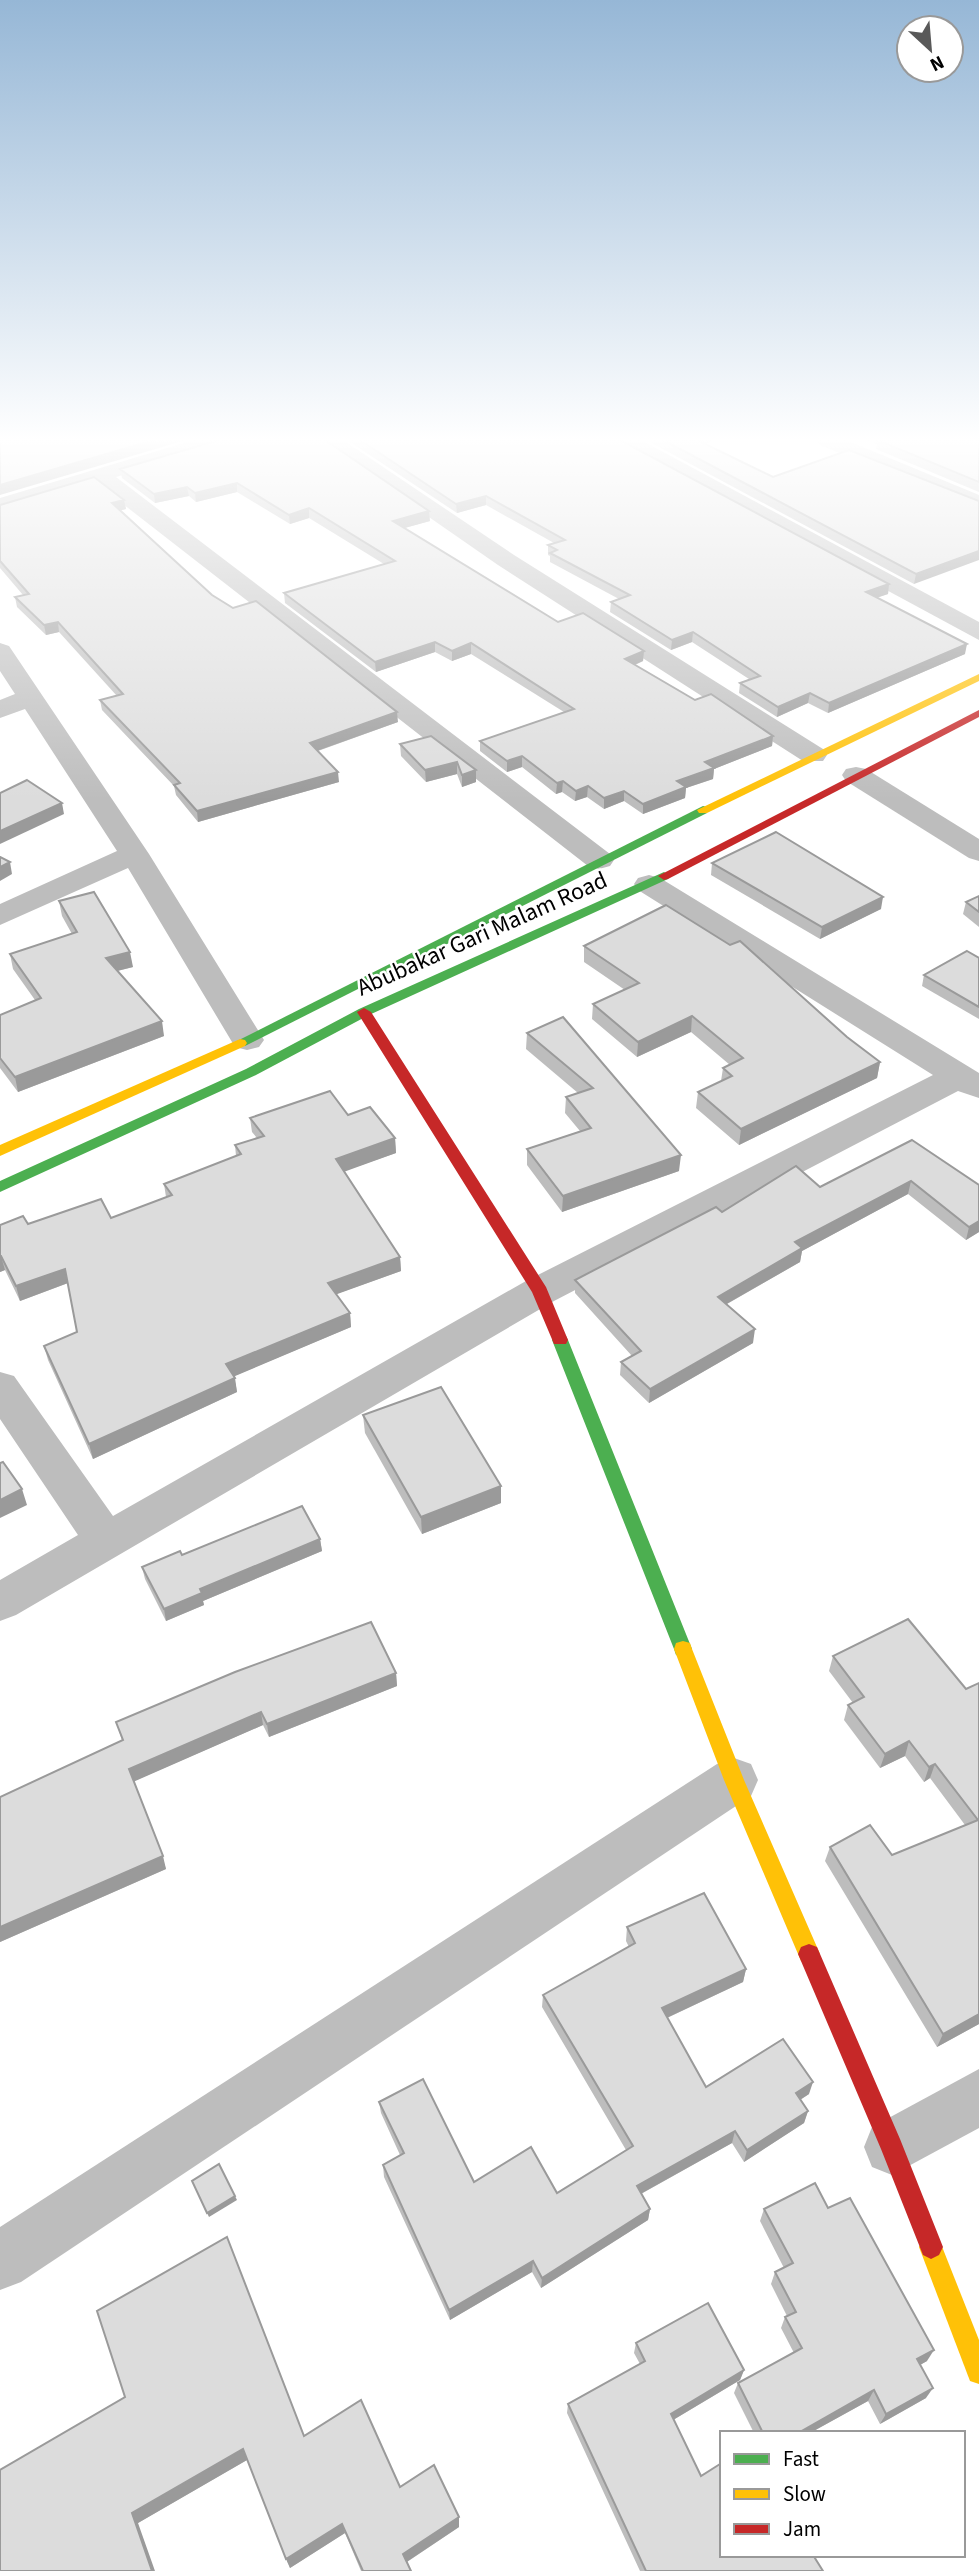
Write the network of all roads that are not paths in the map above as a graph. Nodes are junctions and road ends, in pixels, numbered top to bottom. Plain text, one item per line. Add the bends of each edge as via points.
1 (209, 560) edge
2 (506, 560) edge
3 (847, 560) edge
4 (979, 632) edge
5 (0, 651) edge
6 (979, 677) edge
7 (29, 698) junction
8 (0, 710) edge
9 (979, 713) edge
10 (813, 755) junction
11 (856, 775) junction
12 (979, 852) edge
13 (134, 854) junction
14 (599, 860) junction
15 (649, 884) junction
16 (0, 916) edge
17 (364, 1012) junction
18 (247, 1040) junction
19 (969, 1082) edge
20 (0, 1151) edge
21 (0, 1187) edge
22 (540, 1291) junction
23 (0, 1387) edge
24 (107, 1542) junction
25 (0, 1602) edge
26 (734, 1780) junction
27 (979, 2096) edge
28 (891, 2147) junction
29 (0, 2261) edge
30 (979, 2372) edge

1 - 14 street
2 - 10 street
3 - 4 street
5 - 7 street
6 - 10 street
7 - 8 street
7 - 13 street
9 - 11 street, Abubakar Gari Malam Road
10 - 14 street
11 - 12 street
11 - 15 street, Abubakar Gari Malam Road
13 - 16 street
13 - 18 street
14 - 18 street
15 - 17 street, Abubakar Gari Malam Road
15 - 19 street
17 - 21 street, Abubakar Gari Malam Road via 226,1084
17 - 22 street
18 - 20 street
19 - 22 street
22 - 24 street
22 - 26 street
23 - 24 street
24 - 25 street
26 - 28 street
26 - 29 street
27 - 28 street
28 - 30 street

